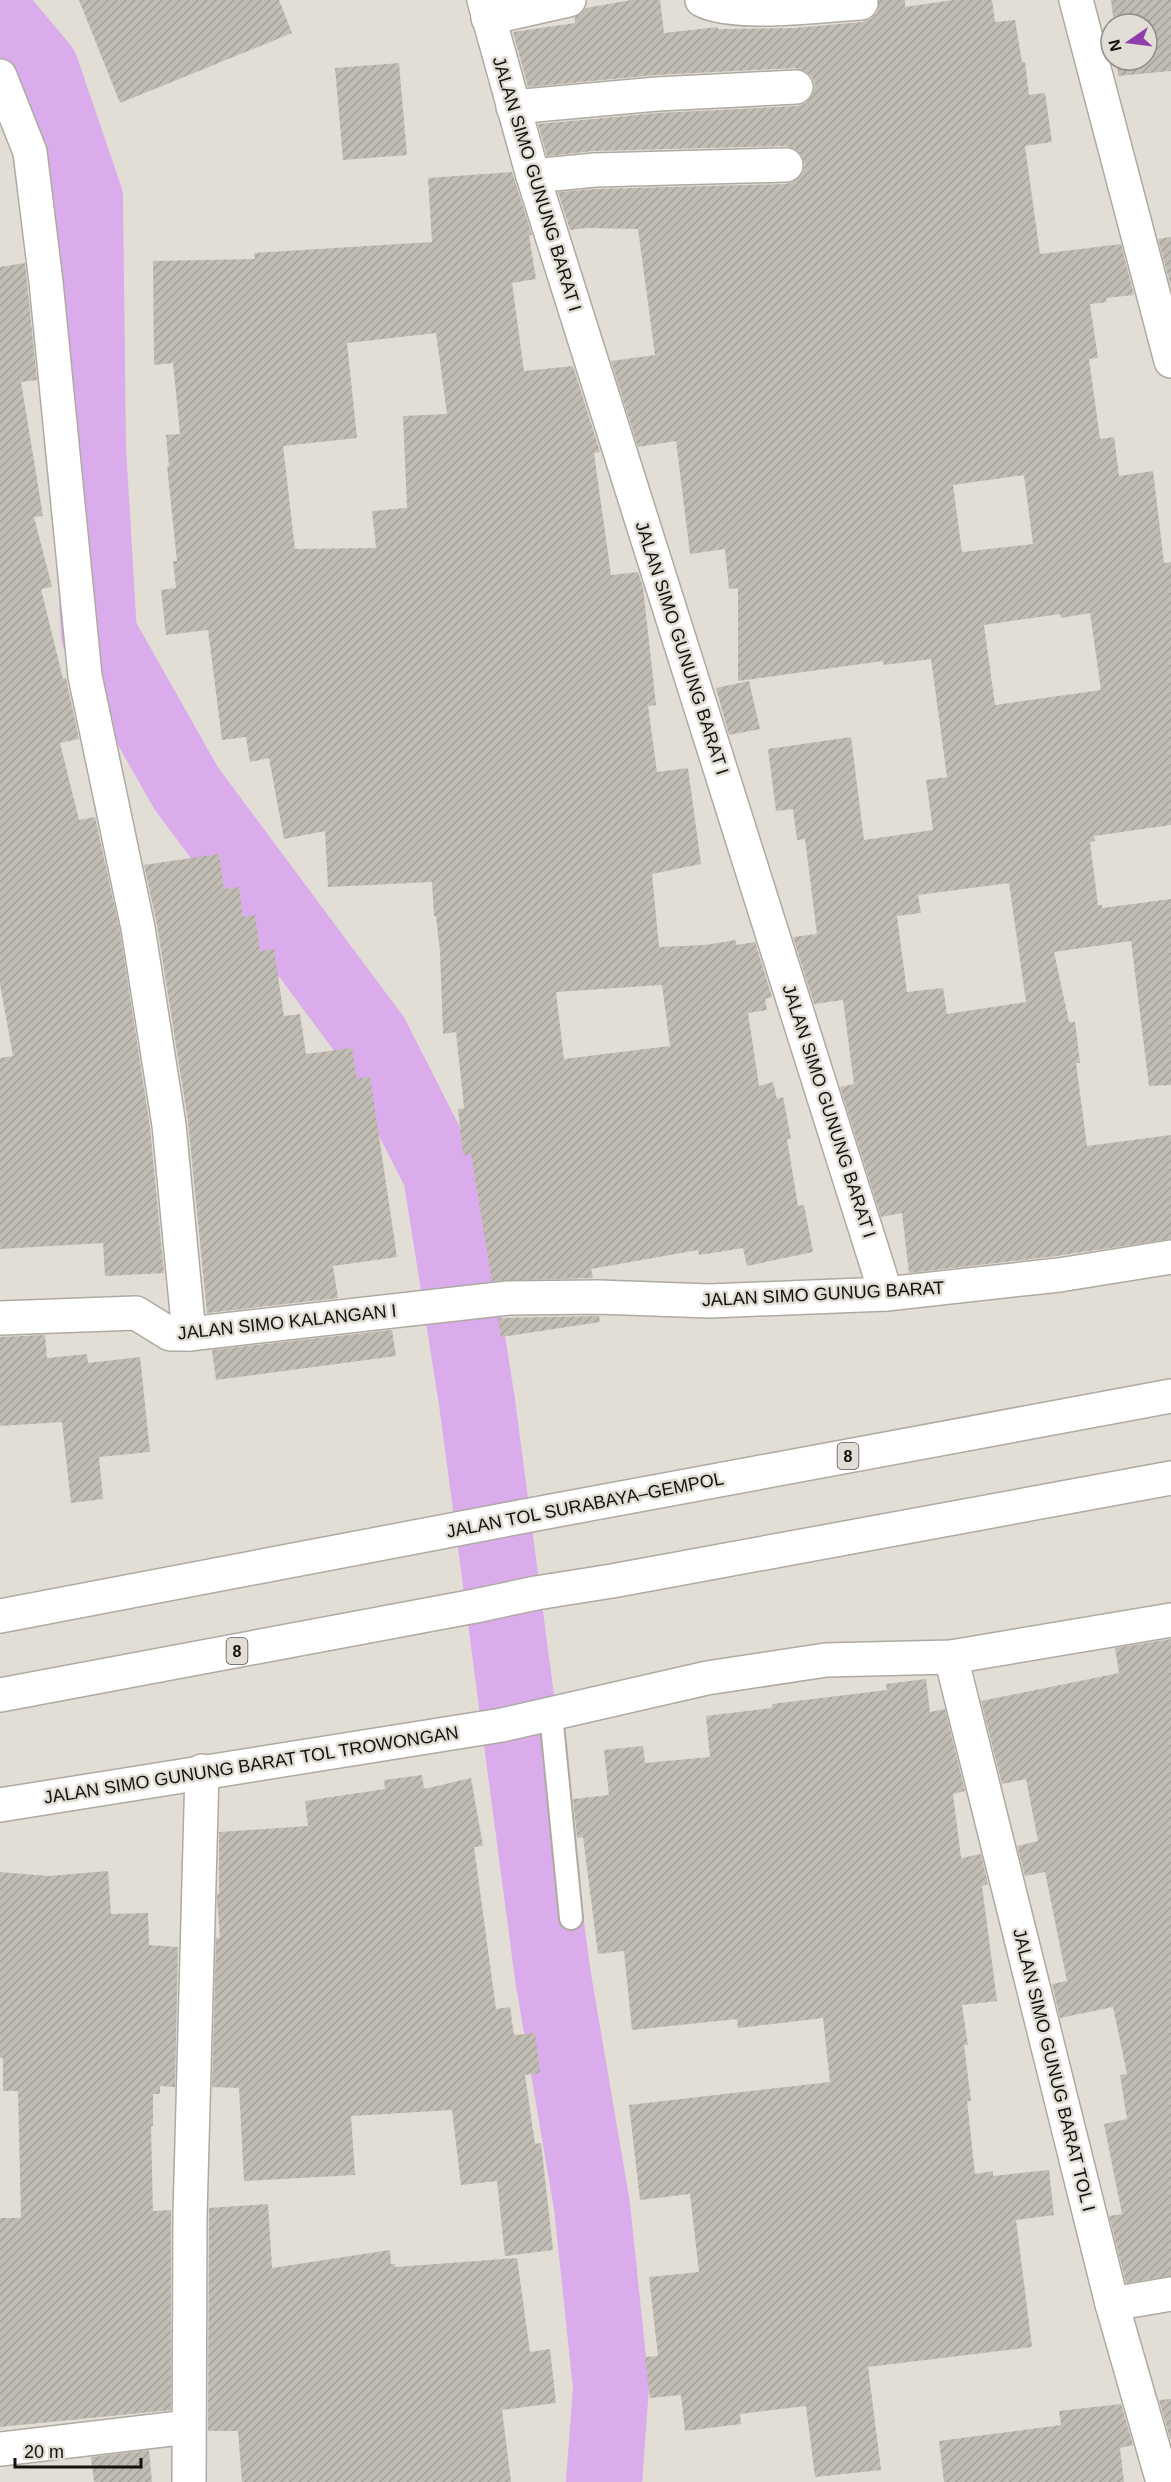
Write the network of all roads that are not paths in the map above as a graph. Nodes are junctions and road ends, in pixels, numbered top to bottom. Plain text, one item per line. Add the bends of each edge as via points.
1 (569, 0) edge
2 (702, 0) edge
3 (1076, 0) edge
4 (861, 3) dead end
5 (486, 9) edge
6 (0, 76) edge
7 (796, 87) dead end
8 (513, 107) junction
9 (786, 165) dead end
10 (533, 176) junction
11 (1171, 361) edge
12 (1171, 1257) edge
13 (886, 1294) junction
14 (508, 1298) joint
15 (0, 1318) edge
16 (189, 1334) junction
17 (1171, 1396) edge
18 (1171, 1478) edge
19 (0, 1616) edge
20 (1171, 1620) edge
21 (951, 1657) junction
22 (0, 1695) edge
23 (548, 1715) junction
24 (202, 1772) junction
25 (0, 1805) edge
26 (571, 1918) dead end
27 (1171, 2294) edge
28 (1112, 2304) junction
29 (188, 2427) junction
30 (0, 2449) edge
31 (189, 2482) edge
32 (1163, 2482) edge

1 - 5 main road
2 - 4 main road via 733,10
3 - 11 main road
5 - 8 main road, JALAN SIMO GUNUNG BARAT I
6 - 16 main road via 30,152 85,676 138,928 169,1125
7 - 8 main road
8 - 10 main road, JALAN SIMO GUNUNG BARAT I
9 - 10 main road via 595,170
10 - 13 main road, JALAN SIMO GUNUNG BARAT I
12 - 13 main road, JALAN SIMO GUNUG BARAT via 1059,1275
13 - 14 main road, JALAN SIMO GUNUG BARAT via 710,1301
14 - 16 main road, JALAN SIMO KALANGAN I
15 - 16 main road, JALAN SIMO KALANGAN I via 136,1313 170,1334
17 - 19 main road, JALAN TOL SURABAYA–GEMPOL / 8
18 - 22 main road, 8
20 - 21 main road, JALAN SIMO GUNUNG BARAT TOL TROWONGAN
21 - 23 main road, JALAN SIMO GUNUNG BARAT TOL TROWONGAN via 826,1660 707,1678
21 - 28 main road, JALAN SIMO GUNUG BARAT TOL I
23 - 24 main road, JALAN SIMO GUNUNG BARAT TOL TROWONGAN
23 - 26 lane
24 - 25 main road, JALAN SIMO GUNUNG BARAT TOL TROWONGAN
24 - 29 main road
27 - 28 main road
28 - 32 main road, JALAN SIMO GUNUG BARAT TOL I
29 - 30 main road
29 - 31 main road

